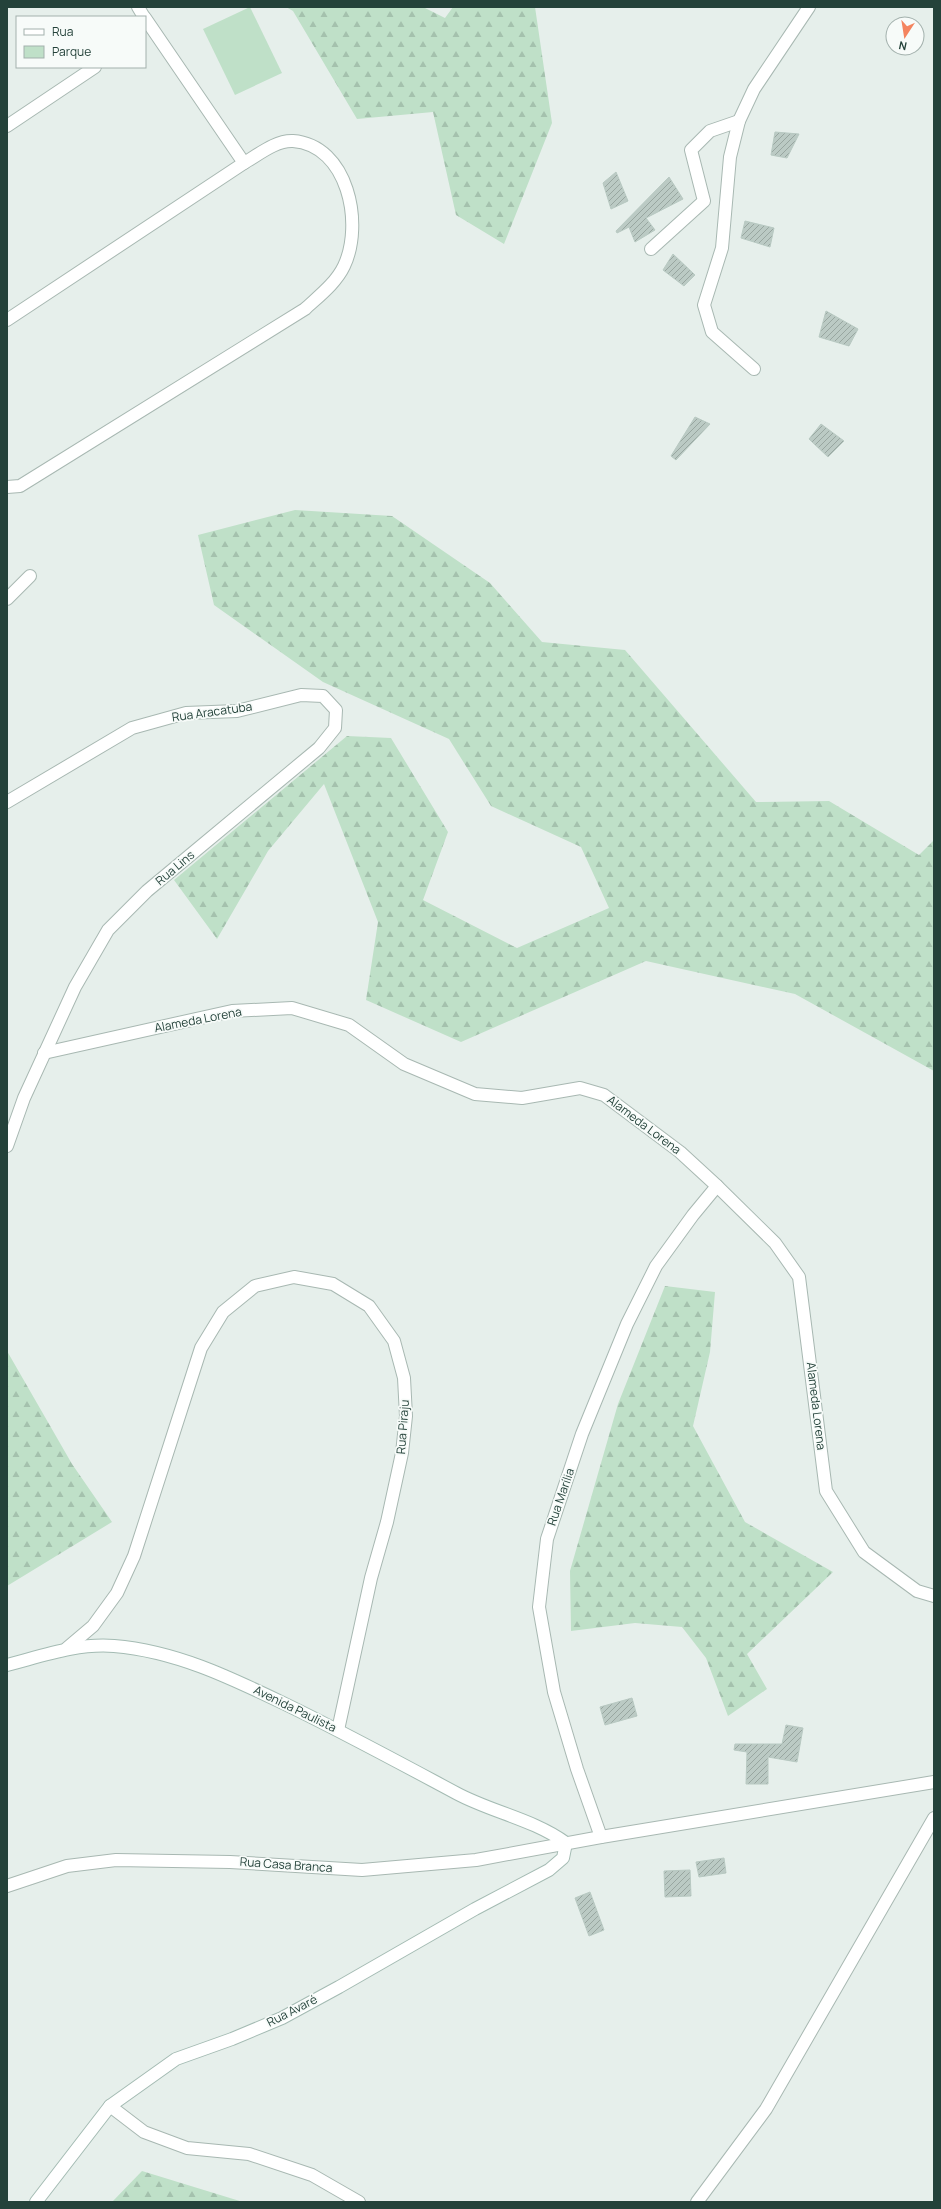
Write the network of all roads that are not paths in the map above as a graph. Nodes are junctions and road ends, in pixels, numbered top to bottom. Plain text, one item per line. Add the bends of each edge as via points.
1 (138, 7) edge
2 (809, 7) edge
3 (144, 16) edge
4 (148, 31) edge
5 (94, 68) edge
6 (739, 121) junction
7 (8, 125) edge
8 (244, 163) junction
9 (651, 249) dead end
10 (7, 320) edge
11 (754, 369) dead end
12 (7, 487) edge
13 (30, 576) dead end
14 (7, 599) edge
15 (336, 710) joint
16 (7, 802) edge
17 (44, 1053) junction
18 (7, 1146) edge
19 (717, 1186) junction
20 (934, 1596) edge
21 (66, 1648) junction
22 (7, 1665) edge
23 (338, 1730) junction
24 (934, 1782) edge
25 (934, 1818) edge
26 (601, 1837) junction
27 (566, 1843) junction
28 (7, 1886) edge
29 (110, 2106) junction
30 (36, 2202) edge
31 (359, 2202) edge
32 (697, 2202) edge

1 - 3 street
2 - 6 street via 754,89
4 - 8 street
5 - 7 street
6 - 9 street via 710,131 691,150 704,200
6 - 11 street via 730,158 722,248 704,305 712,332
8 - 10 street
8 - 12 street via 279,142 292,141 311,144 329,159 345,182 352,209 352,238 340,272 327,289 305,309 20,486
13 - 14 street
15 - 16 street, Rua Aracatuba via 323,696 300,695 237,710 186,713 132,728
15 - 17 street, Rua Lins via 335,728 319,748 147,891 108,930 75,986
17 - 18 street, Rua Lins
17 - 19 street, Alameda Lorena via 232,1011 292,1008 348,1025 404,1064 475,1094 522,1098 580,1088 604,1095 680,1152
19 - 20 street, Alameda Lorena via 775,1243 798,1277 826,1491 864,1552 917,1591
19 - 26 street, Rua Marília via 656,1266 627,1324 582,1434 547,1539 540,1607 554,1692 576,1769
21 - 22 street, Avenida Paulista
21 - 23 street, Avenida Paulista via 113,1646 174,1656 236,1680
21 - 23 street, Rua Piraju via 93,1626 117,1593 131,1562 201,1348 223,1312 255,1286 294,1277 333,1284 369,1306 394,1341 404,1378 406,1416 387,1522 371,1578
23 - 27 street, Avenida Paulista via 475,1803 529,1822
24 - 26 street, Rua Casa Branca
25 - 32 street via 766,2109
26 - 27 street, Rua Casa Branca
27 - 28 street, Rua Casa Branca via 476,1860 362,1870 230,1862 116,1860 67,1866
27 - 29 street, Rua Avaré via 563,1858 549,1870 282,2018 176,2060
29 - 30 street, Rua Avaré
29 - 31 street via 144,2132 187,2148 249,2154 305,2172

